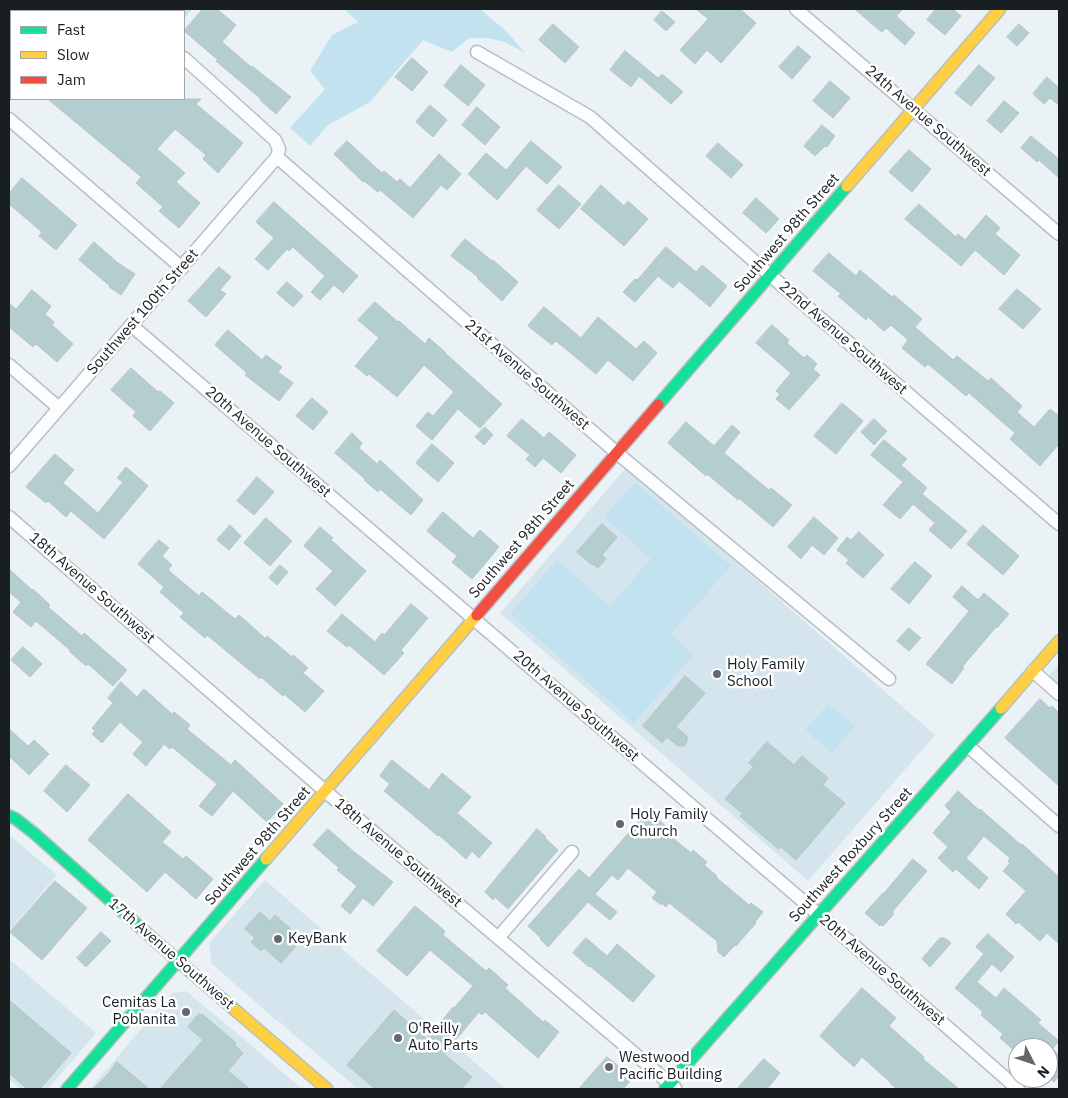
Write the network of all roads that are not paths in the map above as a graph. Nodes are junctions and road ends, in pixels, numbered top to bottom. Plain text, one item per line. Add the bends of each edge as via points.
1 (796, 9) edge
2 (1000, 9) edge
3 (477, 52) dead end
4 (185, 59) edge
5 (913, 109) junction
6 (9, 119) edge
7 (277, 157) junction
8 (1059, 234) edge
9 (182, 268) junction
10 (770, 276) junction
11 (131, 325) junction
12 (9, 365) edge
13 (59, 408) junction
14 (617, 453) junction
15 (9, 466) edge
16 (9, 517) edge
17 (1059, 524) edge
18 (474, 618) junction
19 (1059, 640) edge
20 (1033, 671) junction
21 (889, 679) dead end
22 (1059, 694) edge
23 (968, 746) junction
24 (325, 791) junction
25 (11, 814) edge
26 (1059, 826) edge
27 (572, 852) dead end
28 (818, 914) junction
29 (498, 938) junction
30 (178, 961) junction
31 (670, 1087) edge
32 (67, 1089) edge
33 (327, 1089) edge
34 (1018, 1089) edge

1 - 5 street, 24th Avenue Southwest
2 - 5 street, Southwest 98th Street
3 - 10 street, 22nd Avenue Southwest via 590,117
4 - 7 street via 275,140 279,149
5 - 8 street, 24th Avenue Southwest
5 - 10 street, Southwest 98th Street
6 - 9 street
7 - 9 street, Southwest 100th Street
7 - 14 street, 21st Avenue Southwest
9 - 11 street, Southwest 100th Street
10 - 14 street, Southwest 98th Street
10 - 17 street, 22nd Avenue Southwest
11 - 13 street, Southwest 100th Street
11 - 18 street, 20th Avenue Southwest
12 - 13 street
13 - 15 street, Southwest 100th Street
14 - 18 street, Southwest 98th Street
14 - 21 street, 21st Avenue Southwest
16 - 24 street, 18th Avenue Southwest
18 - 24 street, Southwest 98th Street
18 - 28 street, 20th Avenue Southwest
19 - 20 street, Southwest Roxbury Street
20 - 22 street
20 - 23 street, Southwest Roxbury Street
23 - 26 street
23 - 28 street, Southwest Roxbury Street
24 - 29 street, 18th Avenue Southwest
24 - 30 street, Southwest 98th Street
25 - 30 street, 17th Avenue Southwest
27 - 29 street
28 - 31 street, Southwest Roxbury Street
28 - 34 street, 20th Avenue Southwest
29 - 31 street, 18th Avenue Southwest
30 - 32 street, Southwest 98th Street
30 - 33 street, 17th Avenue Southwest

